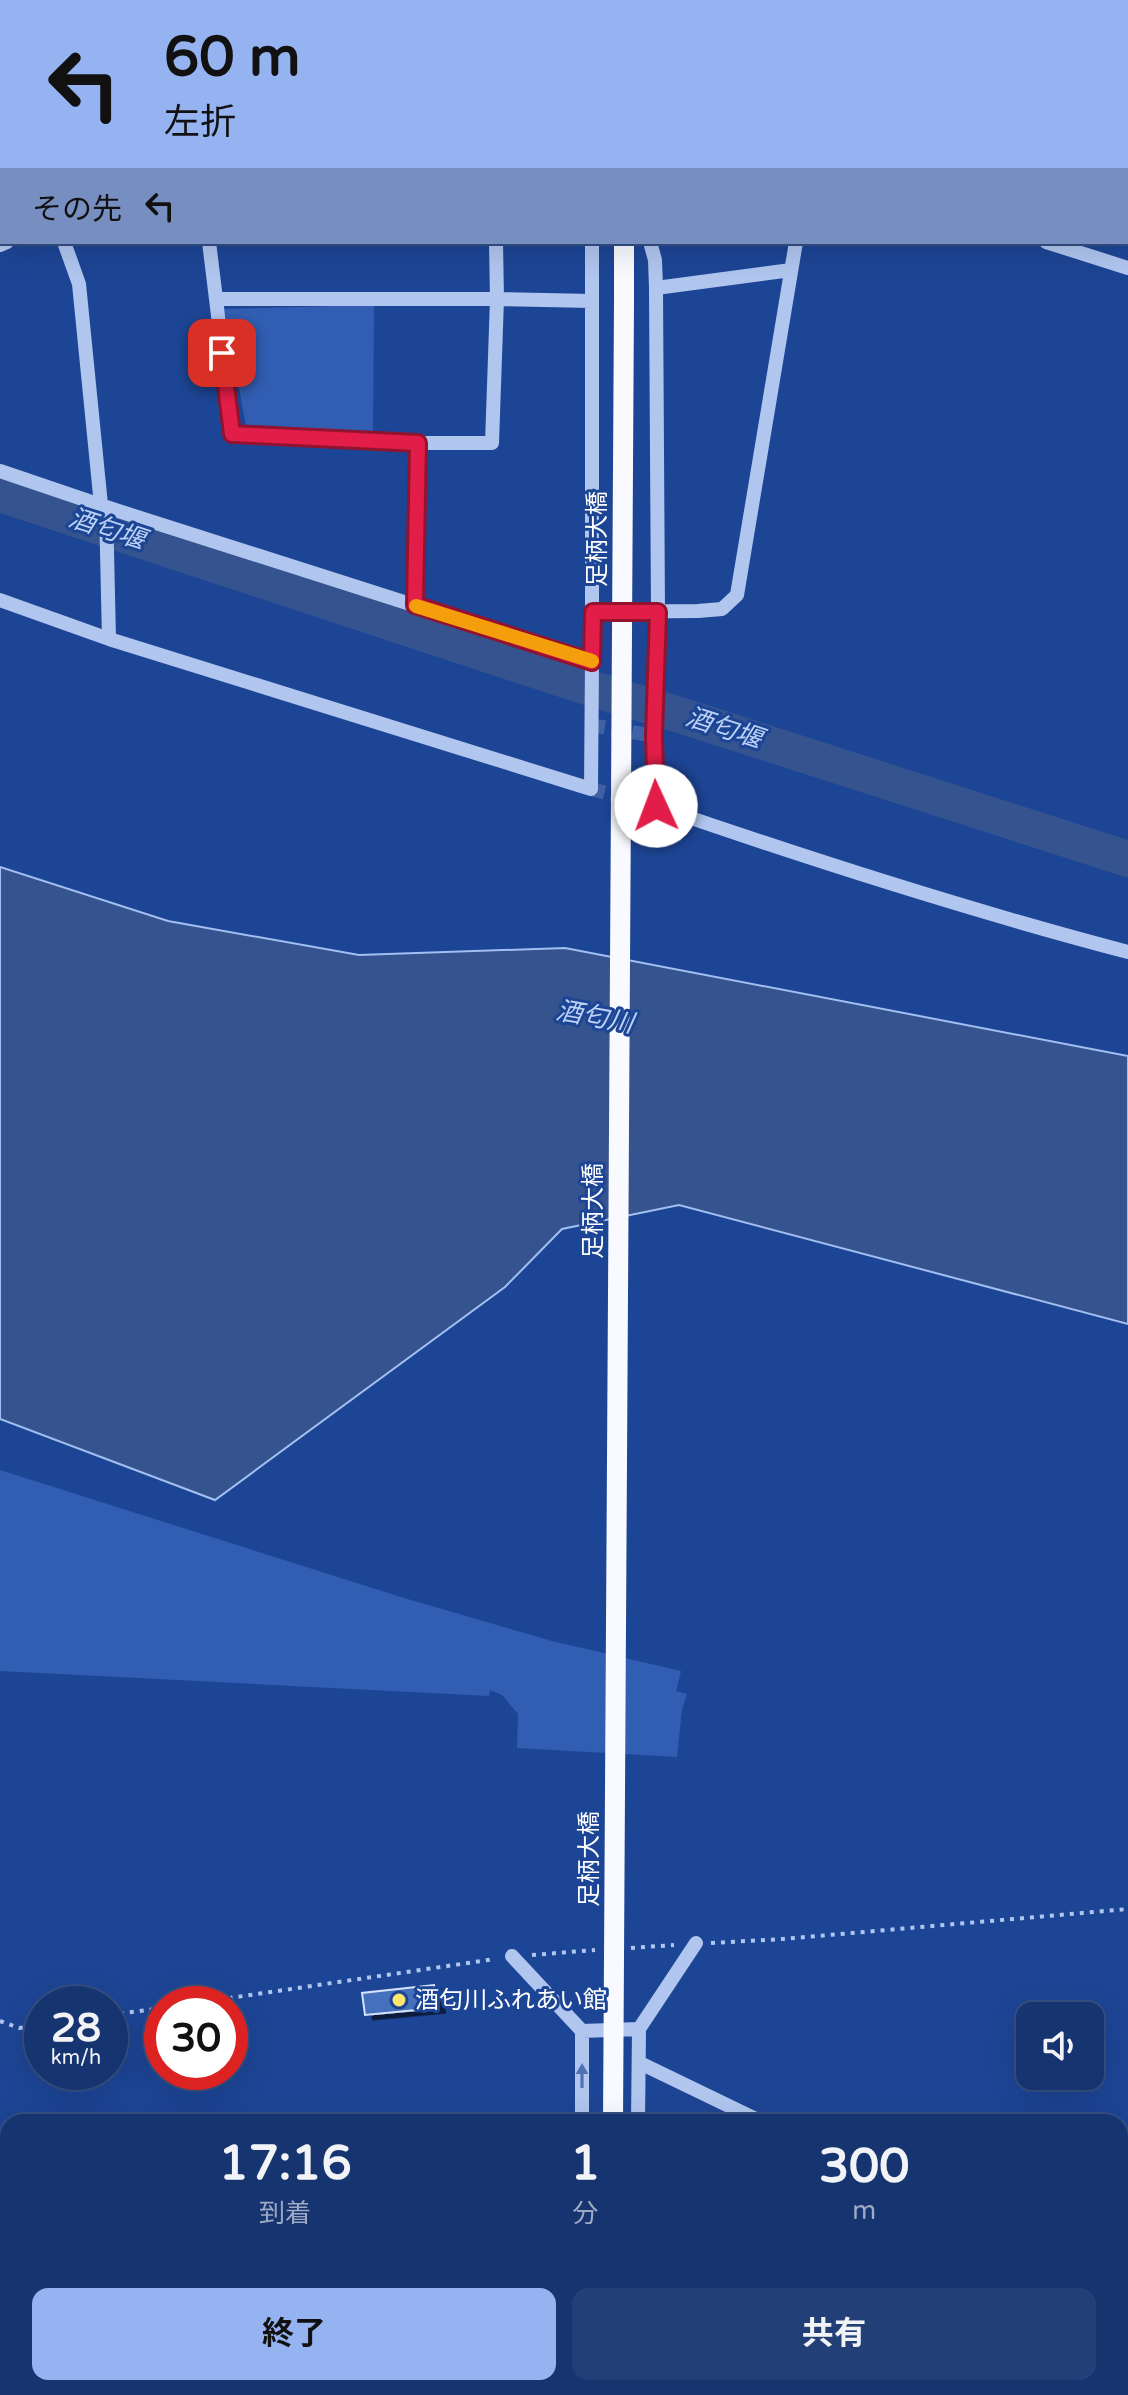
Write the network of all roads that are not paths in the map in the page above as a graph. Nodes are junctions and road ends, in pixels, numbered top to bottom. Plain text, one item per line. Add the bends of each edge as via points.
1 (65, 244) edge
2 (209, 244) edge
3 (496, 244) edge
4 (592, 244) edge
5 (624, 244) edge
6 (651, 244) edge
7 (796, 244) edge
8 (1052, 244) edge
9 (1128, 268) edge
10 (791, 270) junction
11 (656, 288) junction
12 (216, 299) junction
13 (497, 299) junction
14 (592, 301) junction
15 (418, 443) junction
16 (0, 471) edge
17 (105, 511) junction
18 (0, 600) edge
19 (415, 605) junction
20 (593, 612) junction
21 (658, 612) junction
22 (109, 639) junction
23 (592, 669) junction
24 (1128, 952) edge
25 (696, 1943) road end
26 (512, 1956) road end
27 (639, 2029) junction
28 (582, 2031) junction
29 (640, 2063) junction
30 (582, 2114) edge
31 (613, 2114) edge
32 (638, 2114) edge
33 (745, 2114) edge

1 - 17 street via 79,284
2 - 12 street
3 - 13 street
4 - 14 street
5 - 31 main road, 足柄大橋, bridge
6 - 11 street
7 - 10 street
8 - 9 street
10 - 11 street
10 - 21 street via 737,595 722,609
11 - 21 street
12 - 13 street
12 - 15 street via 232,434
13 - 14 street
13 - 15 street via 492,443
14 - 20 street
15 - 19 street
16 - 17 street
17 - 19 street
17 - 22 street
18 - 22 street
19 - 23 street
20 - 21 street
20 - 23 street
21 - 24 street via 656,806 838,868
22 - 23 street via 591,789
25 - 27 street
26 - 28 street
27 - 28 street
27 - 29 street
30 -> 28 street
29 - 32 street
29 - 33 street

